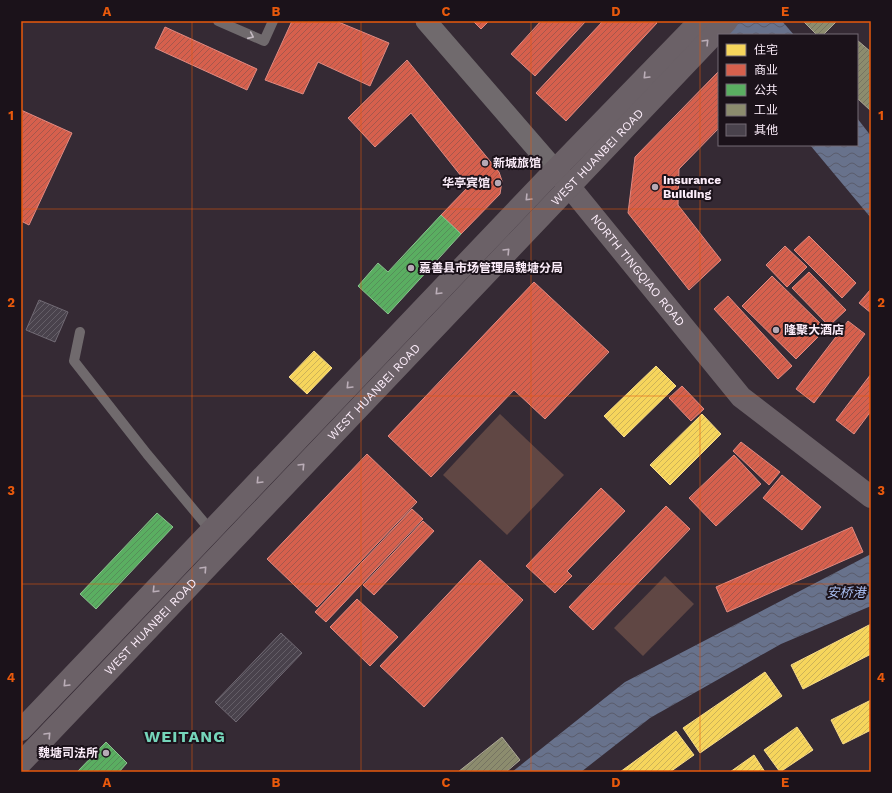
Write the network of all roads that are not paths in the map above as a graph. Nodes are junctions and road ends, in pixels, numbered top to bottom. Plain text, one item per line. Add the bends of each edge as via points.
1 (218, 21) edge
2 (273, 21) edge
3 (426, 21) edge
4 (700, 21) edge
5 (727, 21) edge
6 (680, 55) junction
7 (555, 170) junction
8 (569, 186) junction
9 (80, 332) dead end
10 (871, 497) edge
11 (219, 538) junction
12 (21, 730) edge
13 (21, 763) edge

1 -> 2 lane via 264,42
3 - 7 street, NORTH TINGQIAO ROAD
4 - 6 street, WEST HUANBEI ROAD
6 -> 5 street, WEST HUANBEI ROAD
6 -> 7 street, WEST HUANBEI ROAD
6 - 8 street, WEST HUANBEI ROAD
7 - 8 street, NORTH TINGQIAO ROAD
7 -> 11 street, WEST HUANBEI ROAD
8 - 10 street, NORTH TINGQIAO ROAD via 741,397
11 -> 8 street, WEST HUANBEI ROAD
9 - 11 lane via 74,361 147,454
11 -> 12 street, WEST HUANBEI ROAD
13 -> 11 street, WEST HUANBEI ROAD

